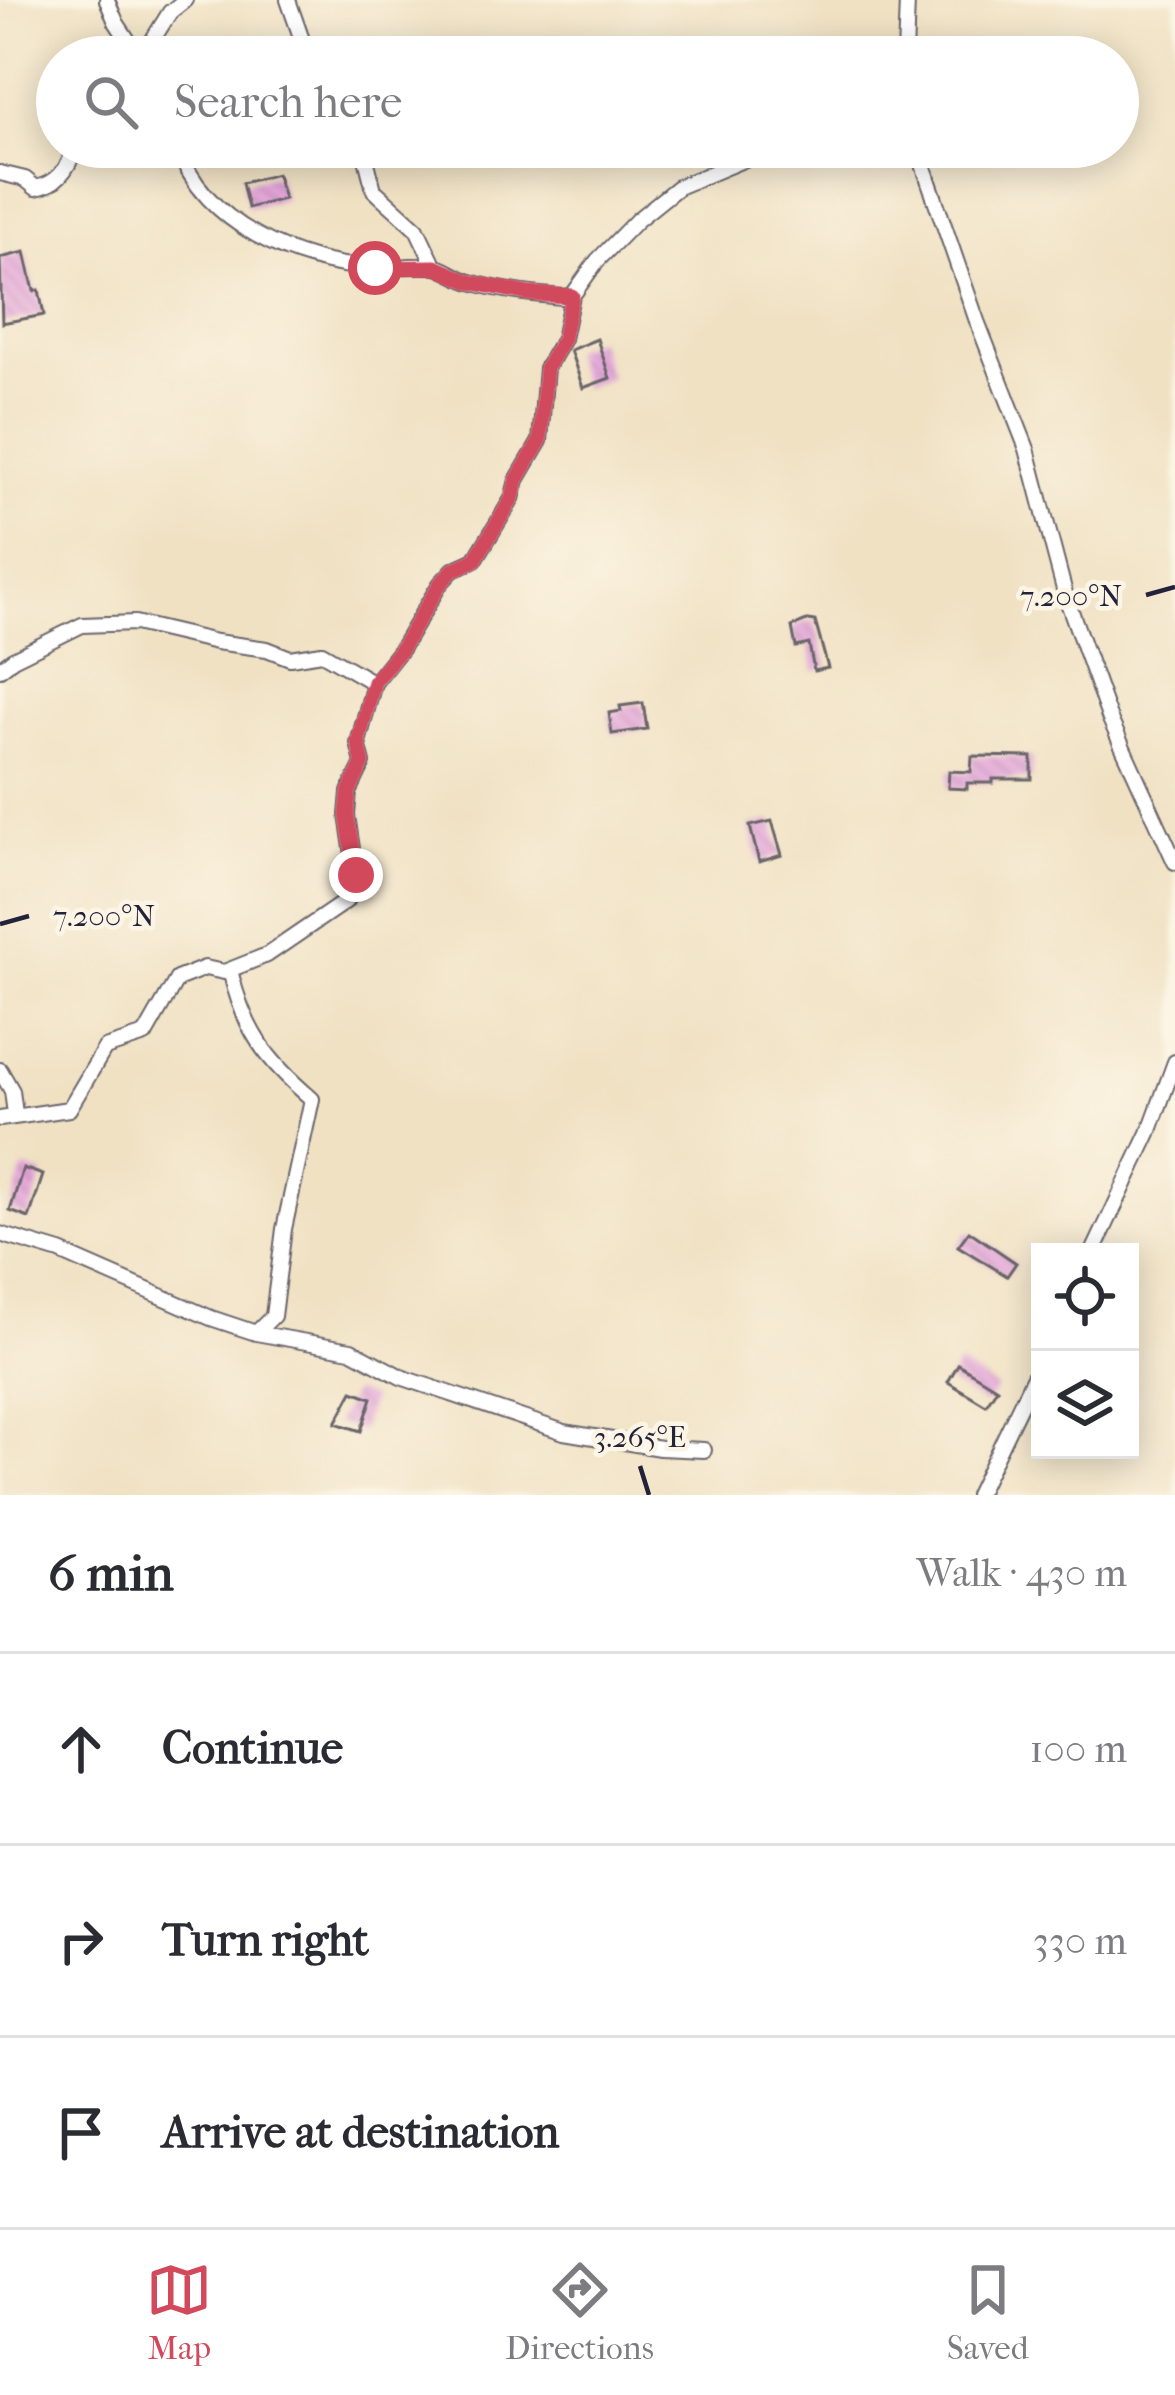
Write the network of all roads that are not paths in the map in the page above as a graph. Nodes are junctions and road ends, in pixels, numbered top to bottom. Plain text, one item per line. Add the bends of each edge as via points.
1 (107, 0) edge
2 (185, 0) edge
3 (907, 0) edge
4 (293, 2) edge
5 (126, 36) edge
6 (155, 36) edge
7 (302, 36) edge
8 (906, 36) edge
9 (65, 168) edge
10 (186, 168) edge
11 (368, 168) edge
12 (724, 168) edge
13 (924, 168) edge
14 (0, 173) edge
15 (435, 267) junction
16 (572, 296) junction
17 (6, 656) edge
18 (0, 669) edge
19 (374, 682) junction
20 (1175, 862) edge
21 (230, 970) junction
22 (1175, 1062) edge
23 (0, 1070) edge
24 (8, 1117) edge
25 (0, 1234) edge
26 (1097, 1243) edge
27 (256, 1333) junction
28 (1031, 1383) edge
29 (704, 1450) dead end
30 (977, 1495) edge

1 - 5 street
2 - 6 street
3 - 8 street
4 - 7 street
9 - 14 street via 36,188
10 - 15 street via 230,217 308,259
11 - 15 street via 374,190 417,230
12 - 16 street via 678,187 637,220
13 - 20 street via 1027,449 1066,597 1109,717
15 - 16 street via 470,282
16 - 19 street via 563,339 546,368 540,441 512,499 475,560 440,584
17 - 18 street
17 - 19 street via 82,625 135,623 290,658 322,653
19 - 21 street via 358,742 363,763 349,792 356,875 346,901 267,955
21 - 24 street via 205,968 177,980 145,1035 105,1048 69,1109
21 - 27 street via 246,1024 271,1064 311,1099 273,1316
22 - 26 street
23 - 24 street via 12,1091
25 - 27 street
27 - 29 street via 351,1350 400,1377 564,1432
28 - 30 street

